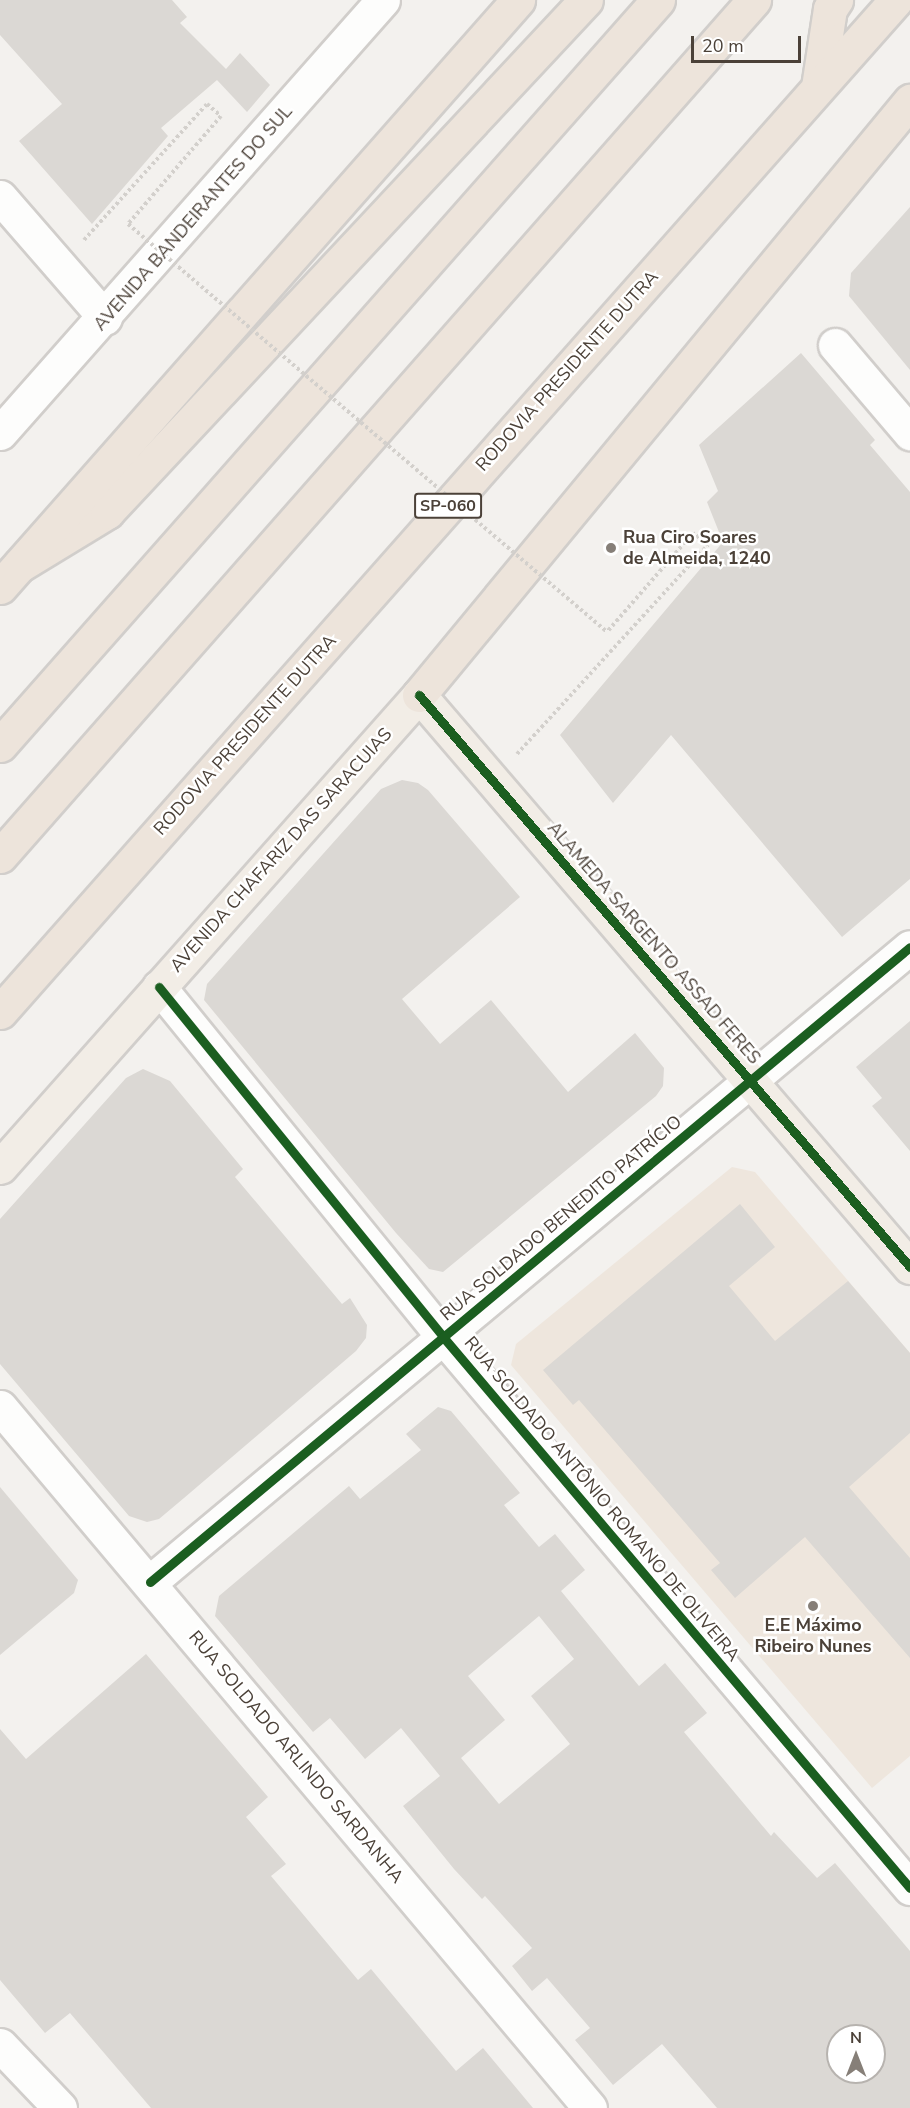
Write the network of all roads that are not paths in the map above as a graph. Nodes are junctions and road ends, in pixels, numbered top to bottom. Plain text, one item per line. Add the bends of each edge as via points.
1 (383, 0) edge
2 (518, 0) edge
3 (586, 0) edge
4 (658, 0) edge
5 (754, 0) edge
6 (836, 0) edge
7 (896, 0) edge
8 (818, 87) junction
9 (910, 101) edge
10 (0, 197) edge
11 (105, 318) junction
12 (835, 345) dead end
13 (0, 433) edge
14 (910, 433) edge
15 (10, 576) edge
16 (419, 695) junction
17 (0, 745) edge
18 (0, 856) edge
19 (910, 947) edge
20 (159, 987) junction
21 (0, 1012) edge
22 (750, 1080) junction
23 (0, 1167) edge
24 (910, 1267) edge
25 (444, 1338) junction
26 (0, 1407) edge
27 (150, 1582) junction
28 (910, 1888) edge
29 (0, 2045) edge
30 (60, 2108) edge
31 (590, 2108) edge

1 - 11 street, AVENIDA BANDEIRANTES DO SUL
2 - 15 highway
3 - 15 highway via 107,512
4 - 17 highway
5 - 18 highway
6 - 8 highway via 830,9
7 - 8 highway, RODOVIA PRESIDENTE DUTRA / SP-060
8 - 21 highway, RODOVIA PRESIDENTE DUTRA / SP-060
9 - 16 highway
10 - 11 street
11 - 13 street, AVENIDA BANDEIRANTES DO SUL
12 - 14 street
16 - 20 main road, AVENIDA CHAFARIZ DAS SARACUIAS
16 - 22 main road, ALAMEDA SARGENTO ASSAD FERES
19 - 22 street, RUA SOLDADO BENEDITO PATRÍCIO
20 - 23 main road, AVENIDA CHAFARIZ DAS SARACUIAS
20 - 25 street, RUA SOLDADO ANTÔNIO ROMANO DE OLIVEIRA
22 - 24 main road, ALAMEDA SARGENTO ASSAD FERES
22 - 25 street, RUA SOLDADO BENEDITO PATRÍCIO
25 - 27 street, RUA SOLDADO BENEDITO PATRÍCIO
25 - 28 street, RUA SOLDADO ANTÔNIO ROMANO DE OLIVEIRA
26 - 27 street, RUA SOLDADO ARLINDO SARDANHA
27 - 31 street, RUA SOLDADO ARLINDO SARDANHA
29 - 30 street

